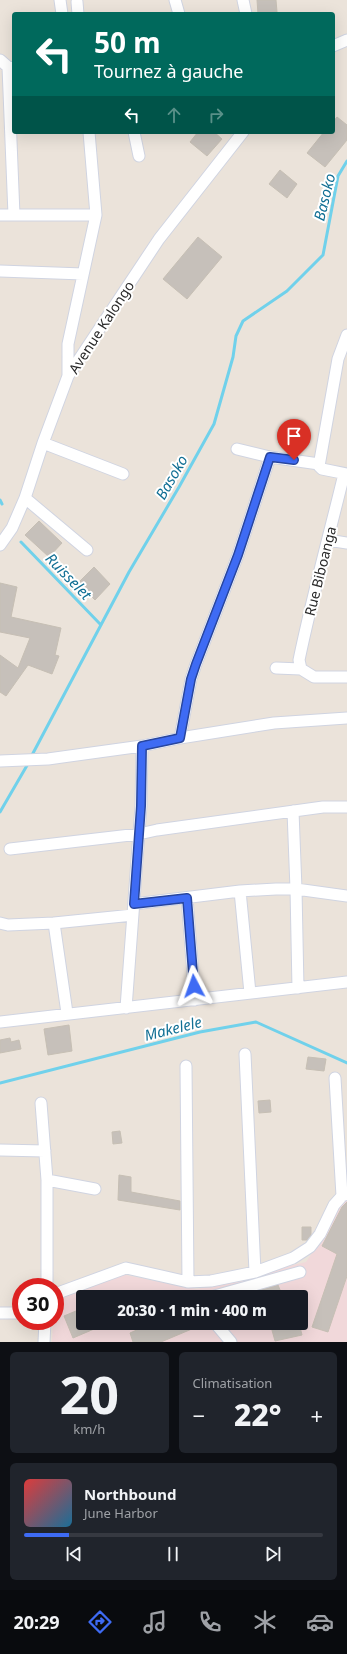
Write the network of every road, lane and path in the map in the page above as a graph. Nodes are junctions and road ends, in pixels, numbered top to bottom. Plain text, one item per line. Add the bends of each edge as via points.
1 (60, 0) edge
2 (175, 0) edge
3 (243, 0) edge
4 (77, 2) dead end
5 (62, 12) edge
6 (78, 12) edge
7 (178, 12) edge
8 (246, 12) edge
9 (347, 40) edge
10 (335, 45) edge
11 (7, 65) edge
12 (89, 134) edge
13 (134, 134) edge
14 (241, 134) edge
15 (139, 156) dead end
16 (0, 215) edge
17 (14, 215) junction
18 (96, 215) junction
19 (0, 271) edge
20 (83, 274) junction
21 (347, 334) edge
22 (68, 376) junction
23 (43, 443) junction
24 (237, 449) dead end
25 (270, 457) junction
26 (319, 466) junction
27 (123, 474) dead end
28 (345, 474) edge
29 (25, 498) junction
30 (328, 540) junction
31 (347, 543) edge
32 (0, 545) edge
33 (87, 550) dead end
34 (276, 668) dead end
35 (301, 670) junction
36 (347, 677) edge
37 (347, 718) edge
38 (180, 738) junction
39 (142, 746) junction
40 (0, 761) edge
41 (347, 807) edge
42 (293, 811) junction
43 (139, 834) junction
44 (10, 849) dead end
45 (296, 889) junction
46 (240, 891) junction
47 (347, 896) edge
48 (187, 898) junction
49 (133, 909) junction
50 (0, 923) edge
51 (54, 923) junction
52 (347, 982) edge
53 (298, 988) junction
54 (250, 993) junction
55 (195, 1000) junction
56 (126, 1008) junction
57 (67, 1013) junction
58 (0, 1022) edge
59 (245, 1054) dead end
60 (186, 1066) dead end
61 (335, 1078) dead end
62 (41, 1103) dead end
63 (0, 1150) edge
64 (45, 1151) junction
65 (47, 1180) junction
66 (95, 1189) dead end
67 (344, 1195) edge
68 (255, 1272) junction
69 (300, 1272) dead end
70 (47, 1278) edge
71 (188, 1282) junction
72 (236, 1290) edge
73 (64, 1291) edge
74 (0, 1313) edge
75 (12, 1313) edge
76 (45, 1330) edge
77 (221, 1330) edge
78 (44, 1342) edge
79 (231, 1342) edge

1 - 5 street
2 - 7 street
3 - 8 street
4 - 6 street
9 - 10 street
11 - 17 street
12 - 18 street
13 - 15 street
14 - 22 street, Avenue Kalongo via 159,239
16 - 17 street
17 - 18 street
18 - 20 street
19 - 20 street
20 - 22 street via 68,344
21 - 26 street via 338,360
22 - 23 street, Avenue Kalongo
23 - 27 street
23 - 29 street, Avenue Kalongo
24 - 25 street
25 - 26 street
25 - 38 street via 238,555 191,679
26 - 28 street
28 - 30 street, Rue Biboanga
29 - 32 street, Avenue Kalongo via 12,528
29 - 33 street
30 - 31 street
30 - 35 street, Rue Biboanga via 299,660
34 - 35 street
35 - 36 street via 314,677
37 - 38 street via 274,723
38 - 39 street
39 - 40 street via 48,759
39 - 43 street
41 - 42 street
42 - 43 street
42 - 45 street
43 - 44 street
43 - 49 street
45 - 46 street
45 - 47 street
45 - 53 street
46 - 48 street
46 - 54 street
48 - 49 street
48 - 55 street
49 - 51 street
49 - 56 street
50 - 51 street
51 - 57 street
52 - 53 street
53 - 54 street
54 - 55 street
55 - 56 street
56 - 57 street
57 - 58 street
59 - 68 street
60 - 71 street
61 - 67 street
62 - 64 street
63 - 64 street
64 - 65 street
65 - 66 street
65 - 70 street
67 - 68 street via 334,1205 320,1234 310,1247 294,1258
68 - 71 street via 211,1281
69 - 72 street
71 - 73 street via 126,1268
74 - 75 street
76 - 78 street
77 - 79 street

